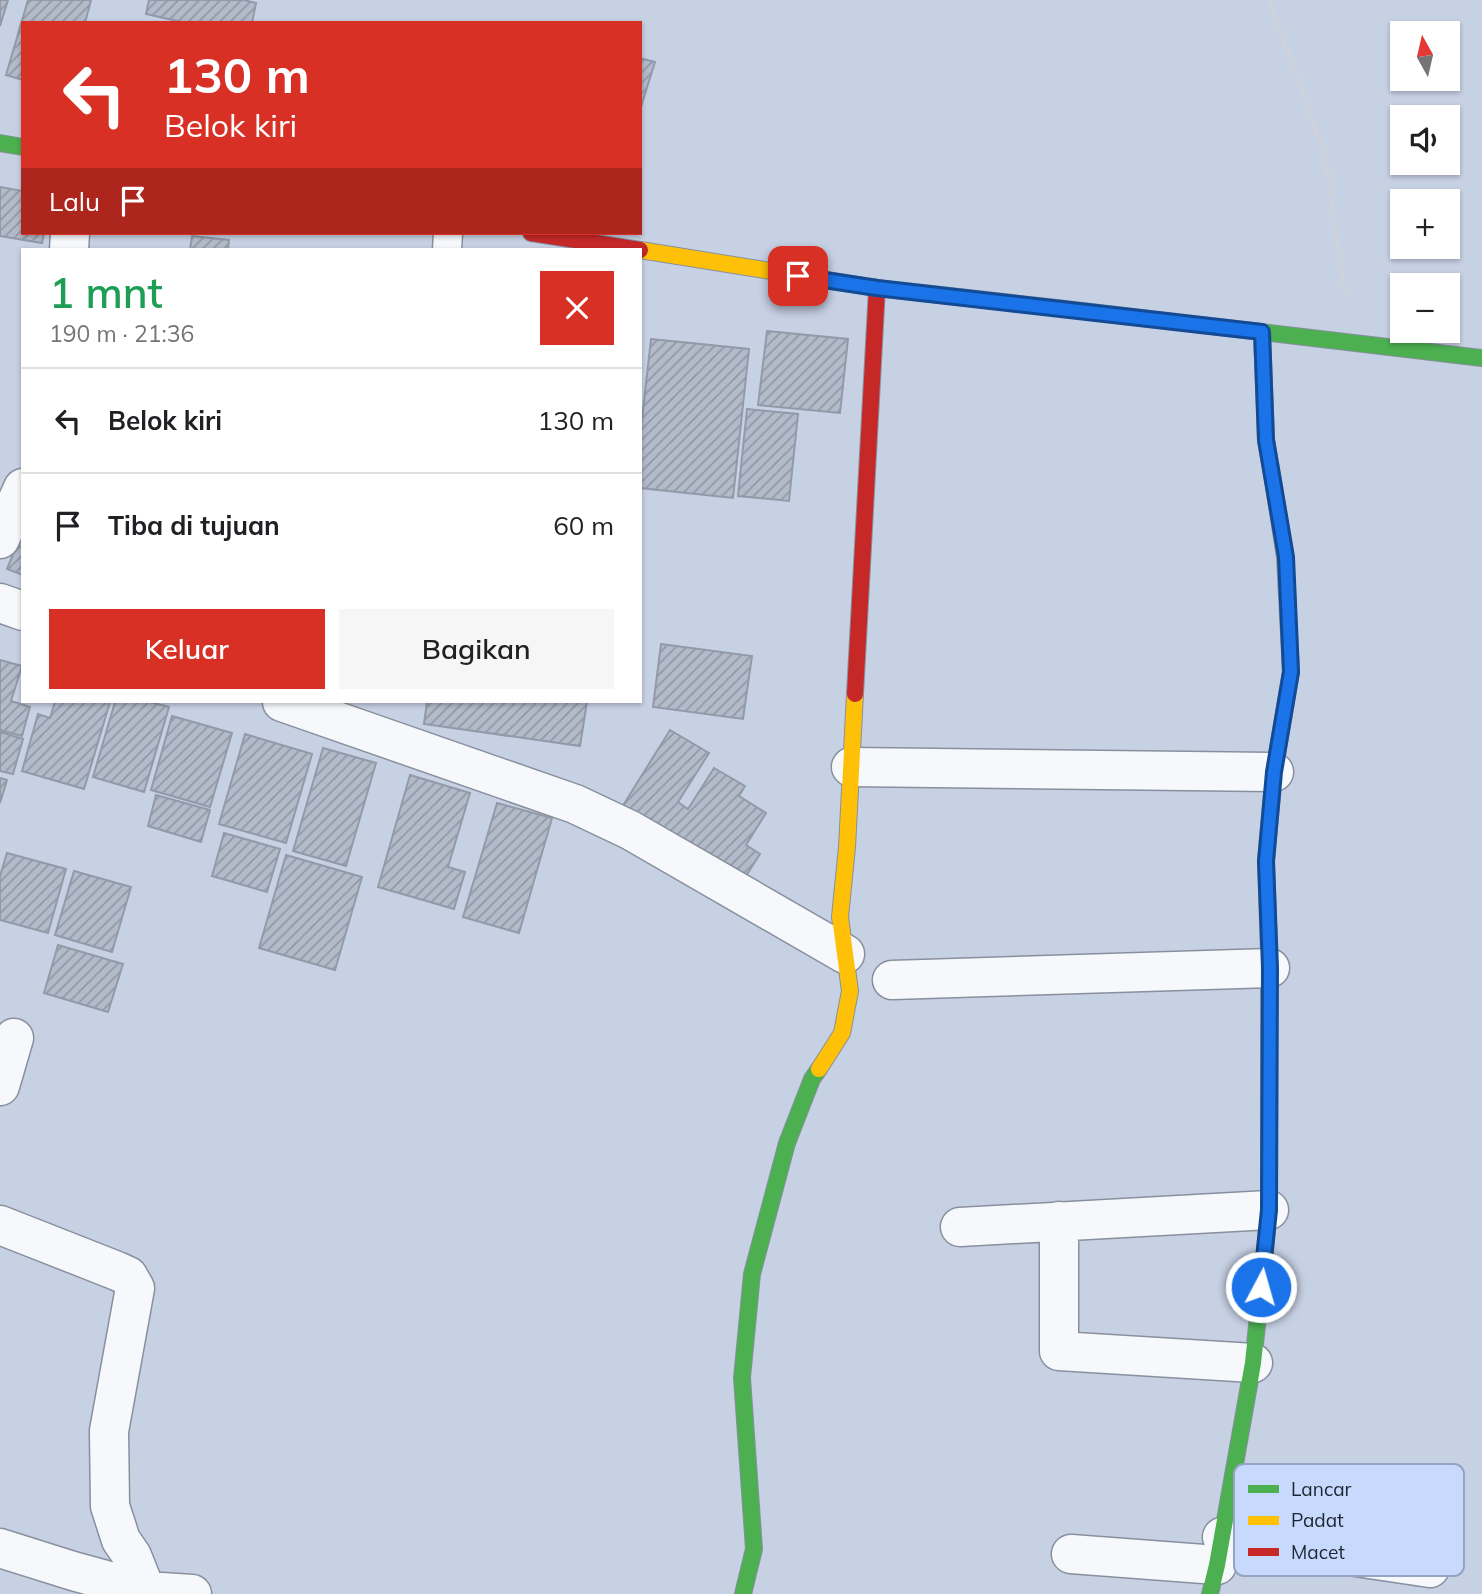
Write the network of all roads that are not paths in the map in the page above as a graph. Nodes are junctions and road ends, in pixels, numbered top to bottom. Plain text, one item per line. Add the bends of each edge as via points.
1 (0, 143) edge
2 (21, 148) edge
3 (544, 235) edge
4 (627, 248) edge
5 (642, 250) edge
6 (877, 288) junction
7 (1262, 332) junction
8 (1482, 358) edge
9 (21, 492) edge
10 (0, 539) edge
11 (0, 603) edge
12 (21, 610) edge
13 (285, 703) edge
14 (851, 767) junction
15 (1274, 772) junction
16 (845, 954) junction
17 (1270, 968) junction
18 (892, 980) dead end
19 (14, 1038) dead end
20 (0, 1087) edge
21 (1269, 1210) junction
22 (1059, 1221) junction
23 (0, 1225) edge
24 (960, 1227) dead end
25 (1253, 1363) junction
26 (1234, 1464) edge
27 (1234, 1467) edge
28 (0, 1548) edge
29 (1071, 1554) dead end
30 (1216, 1565) edge
31 (1234, 1565) edge
32 (146, 1593) edge
33 (192, 1594) edge
34 (743, 1594) edge

1 - 2 street
3 - 4 street
5 - 6 street
6 - 7 street
6 - 14 street
7 - 8 street
7 - 15 street via 1266,440 1286,557 1291,672
9 - 10 street
11 - 12 street
13 - 16 street via 575,804 630,830
14 - 15 street
14 - 16 street via 840,917
15 - 17 street via 1266,861
16 - 34 street via 850,991 842,1033 812,1079 787,1143 752,1274 742,1378 754,1549
17 - 18 street
17 - 21 street
19 - 20 street
21 - 22 street
21 - 25 street
22 - 24 street
22 - 25 street via 1059,1351
23 - 32 street via 117,1270 128,1276 135,1288 108,1430 110,1506
25 - 26 street
27 - 30 street
28 - 32 street
29 - 30 street
30 - 31 street
32 - 33 street

